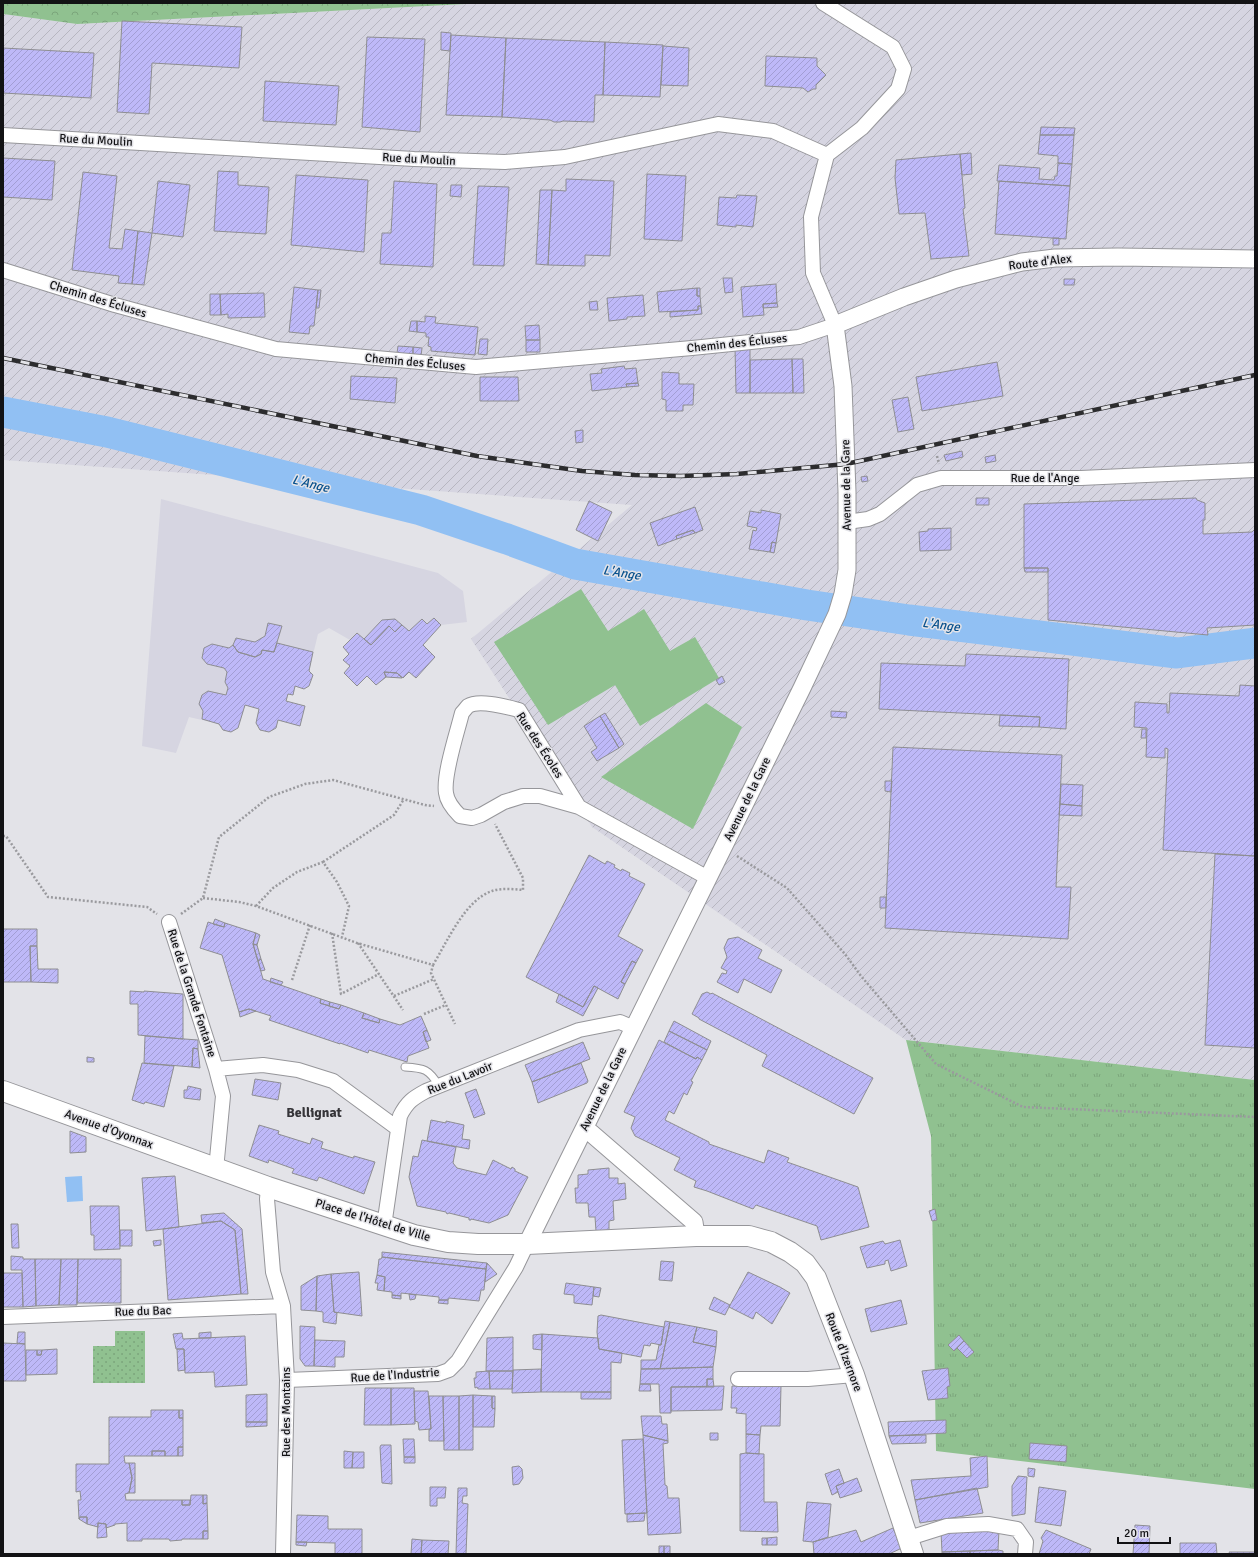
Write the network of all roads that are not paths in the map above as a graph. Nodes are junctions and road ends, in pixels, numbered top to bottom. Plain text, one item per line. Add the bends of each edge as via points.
1 (823, 3) edge
2 (3, 135) edge
3 (827, 155) junction
4 (1255, 259) edge
5 (3, 270) edge
6 (835, 325) junction
7 (1255, 470) edge
8 (847, 522) junction
9 (579, 807) junction
10 (708, 878) junction
11 (169, 922) road end
12 (634, 1028) junction
13 (405, 1067) dead end
14 (216, 1069) junction
15 (439, 1086) junction
16 (3, 1091) edge
17 (397, 1128) junction
18 (584, 1129) junction
19 (214, 1167) junction
20 (268, 1187) junction
21 (384, 1226) junction
22 (696, 1236) junction
23 (528, 1244) junction
24 (283, 1306) junction
25 (3, 1317) edge
26 (854, 1375) junction
27 (738, 1379) dead end
28 (287, 1380) junction
29 (911, 1546) edge
30 (283, 1554) edge
31 (1025, 1554) edge

1 - 3 street via 893,47 904,69 898,90 862,128
2 - 3 street, Rue du Moulin via 505,162 565,156 718,124 773,131
3 - 6 street via 810,217 813,273
4 - 6 street, Route d'Alex via 1111,257 1055,258 1022,262 956,279
5 - 6 street, Chemin des Écluses via 115,305 276,349 476,367 799,337
6 - 8 street, Avenue de la Gare via 843,386
7 - 8 street, Rue de l'Ange via 1081,478 941,478 917,485 880,514 868,519
8 - 10 street, Avenue de la Gare via 847,570 837,614
9 - 9 street, Rue des Écoles via 519,710 478,703 469,706 462,713 446,778 446,794 451,806 460,816 472,818 522,796 540,796
9 - 10 street, Rue des Écoles
10 - 12 street, Avenue de la Gare
11 - 14 street, Rue de la Grande Fontaine
12 - 15 street, Rue du Lavoir via 620,1022 579,1030
12 - 18 street, Avenue de la Gare
13 - 15 lane via 429,1072
14 - 17 street via 263,1065 298,1070 333,1081
14 - 19 street, Rue de la Grande Fontaine via 223,1096
15 - 17 street, Rue du Lavoir via 414,1097 406,1105
16 - 19 main road, Avenue d'Oyonnax
17 - 21 street, Rue du Lavoir
18 - 22 street via 694,1222
18 - 23 street, Avenue de la Gare
19 - 20 main road, Place de l'Hôtel de Ville
20 - 21 main road, Place de l'Hôtel de Ville
20 - 24 street, Rue des Montains via 273,1272
21 - 23 main road, Place de l'Hôtel de Ville via 448,1242
22 - 23 main road, Route d'Izernore
22 - 26 main road, Route d'Izernore via 749,1236 770,1242 805,1263 816,1278
23 - 28 street, Rue de l'Industrie via 458,1361 449,1370 438,1374 415,1376
24 - 25 street, Rue du Bac
24 - 28 street, Rue des Montains
26 - 27 street via 808,1379
26 - 29 main road, Route d'Izernore
28 - 30 street, Rue des Montains
29 - 31 street via 947,1526 988,1524 1017,1529 1026,1542

